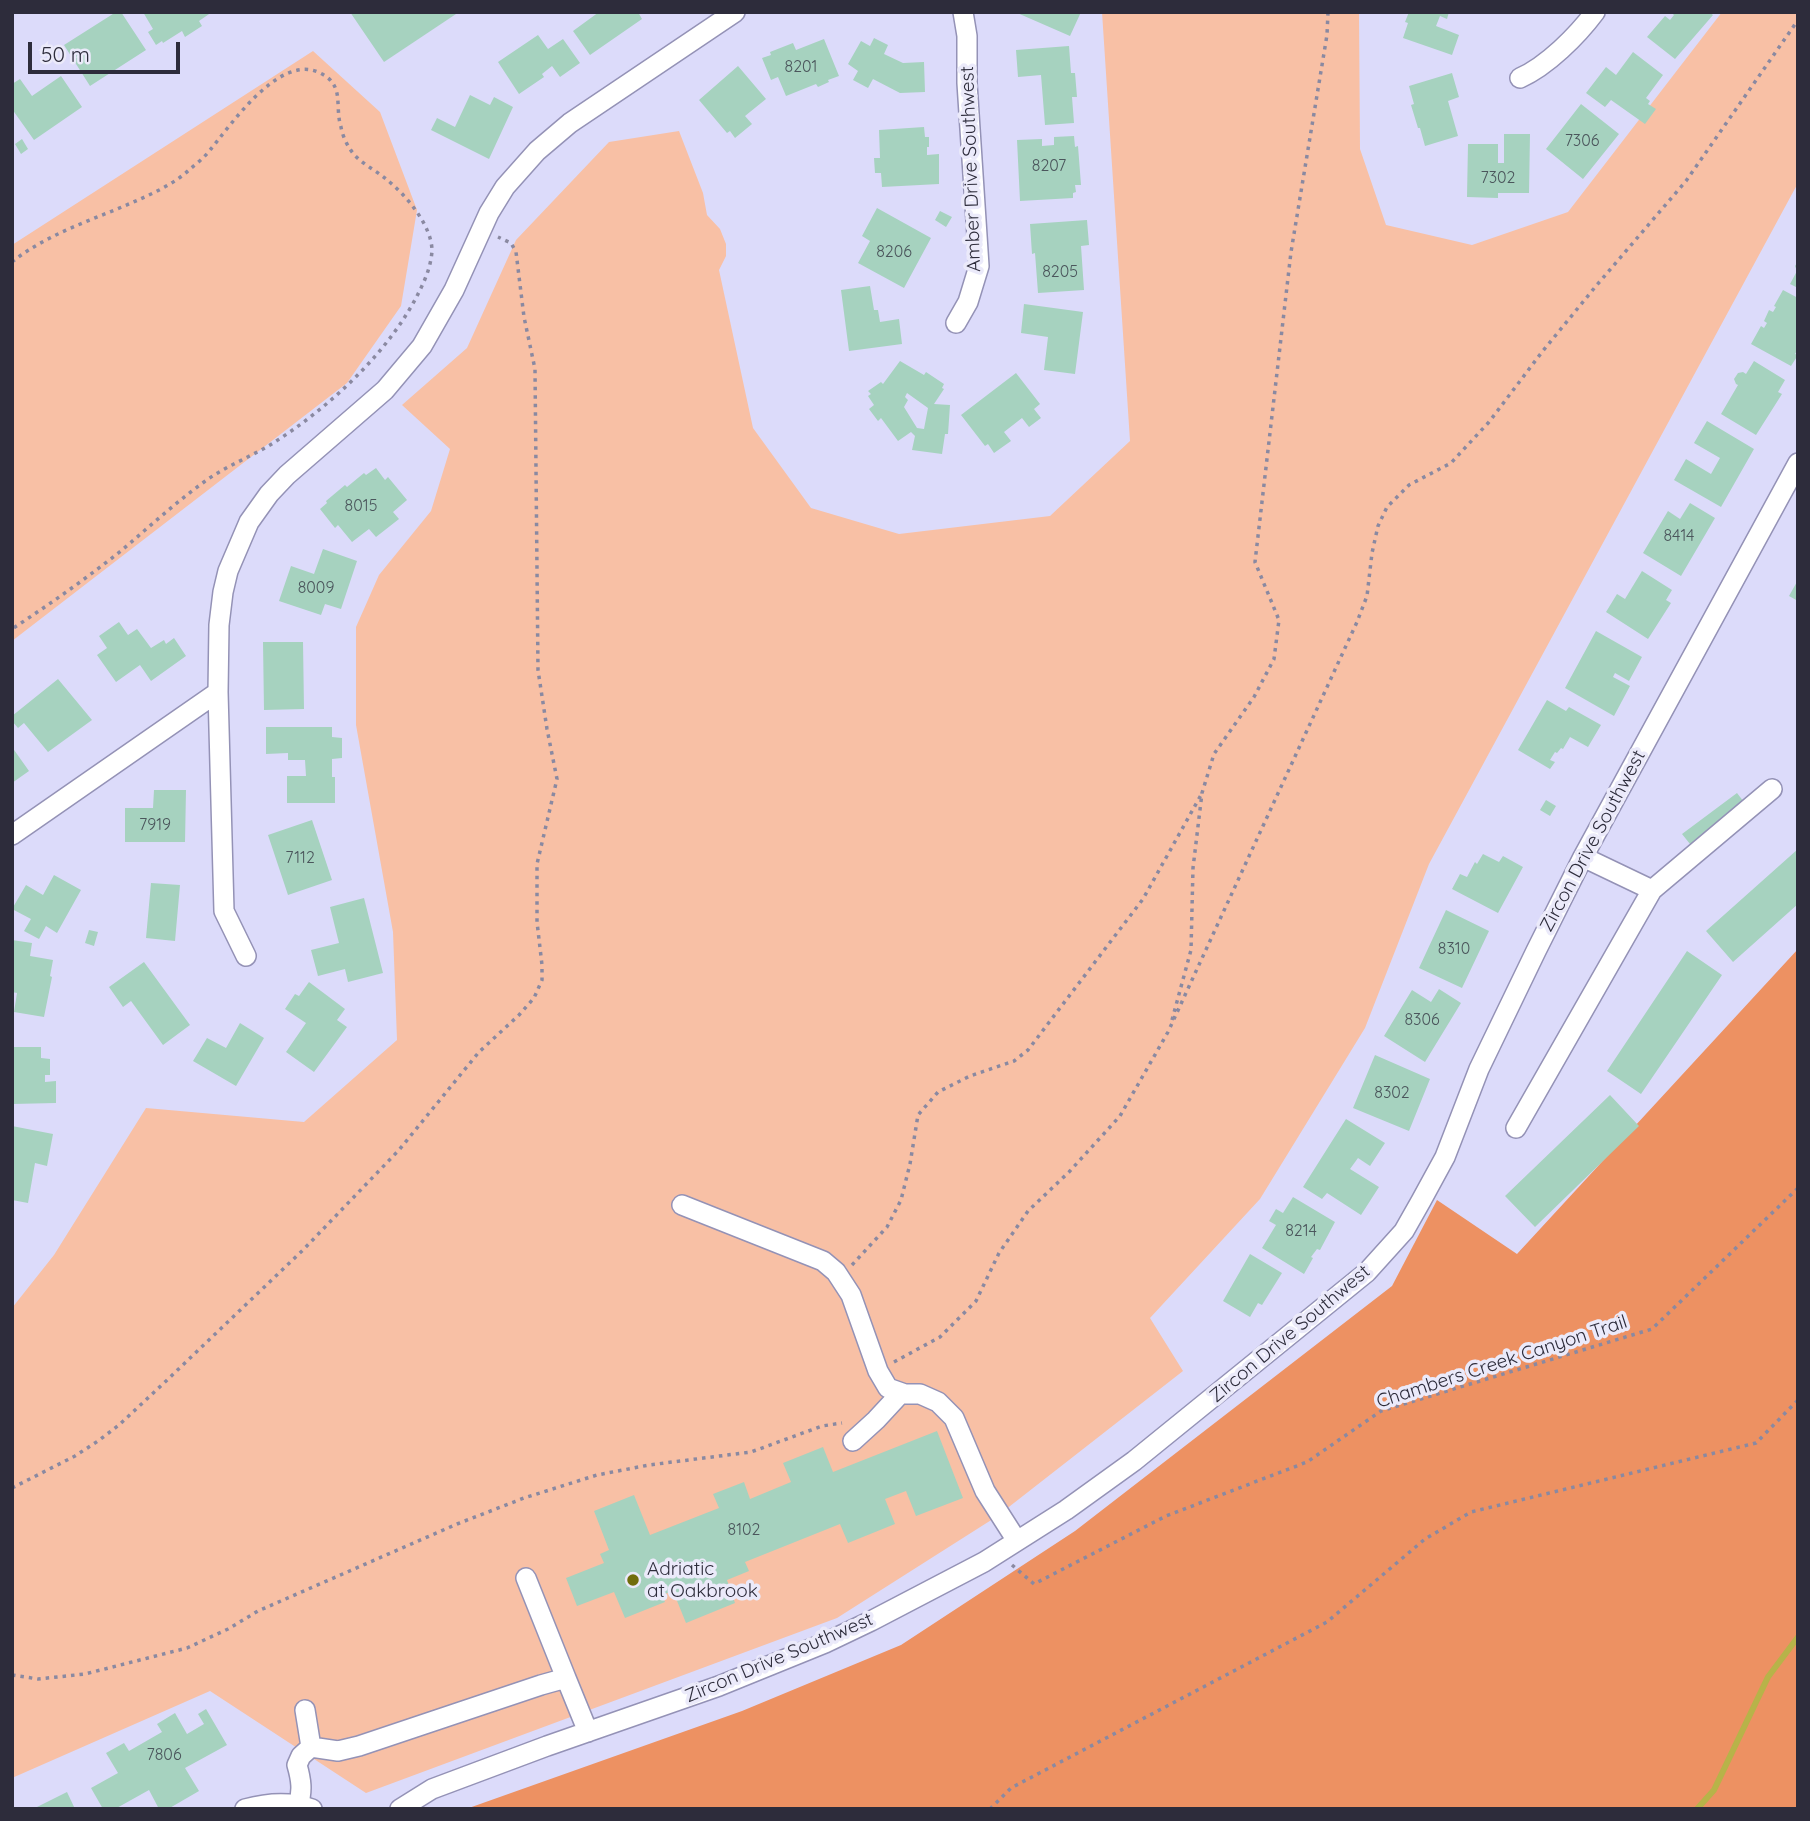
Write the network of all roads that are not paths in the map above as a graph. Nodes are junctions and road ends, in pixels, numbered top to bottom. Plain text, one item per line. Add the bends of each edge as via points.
1 (735, 12) edge
2 (963, 12) edge
3 (1595, 12) edge
4 (1520, 78) dead end
5 (956, 323) dead end
6 (1798, 463) edge
7 (1793, 484) edge
8 (218, 692) junction
9 (1772, 789) dead end
10 (12, 835) edge
11 (1583, 857) junction
12 (1652, 890) junction
13 (246, 956) dead end
14 (1516, 1128) dead end
15 (682, 1205) dead end
16 (901, 1393) junction
17 (859, 1436) road end
18 (1017, 1541) junction
19 (526, 1578) dead end
20 (566, 1678) junction
21 (305, 1710) dead end
22 (588, 1732) junction
23 (311, 1747) junction
24 (305, 1807) edge
25 (245, 1809) edge
26 (400, 1809) edge

1 - 8 street via 537,150 505,187 422,346 385,390 269,494 249,522 228,571 219,625
2 - 5 street, Amber Drive Southwest via 979,266
3 - 4 street via 1556,53
6 - 7 street, Zircon Drive Southwest
7 - 11 street, Zircon Drive Southwest
8 - 10 street
8 - 13 street via 224,911
9 - 12 street
11 - 12 street
11 - 18 street, Zircon Drive Southwest via 1479,1069 1445,1157 1404,1231 1367,1272 1134,1461
12 - 14 street
15 - 16 street via 823,1261 836,1272 851,1295 878,1371 888,1388
16 - 17 street
16 - 18 street via 920,1394 938,1402 954,1418 985,1491
18 - 22 street, Zircon Drive Southwest via 825,1643
19 - 20 street
20 - 22 street
20 - 23 street via 359,1746 338,1751
21 - 23 street
22 - 26 street, Zircon Drive Southwest via 432,1789
23 - 24 street via 297,1765
24 - 25 street via 267,1803

